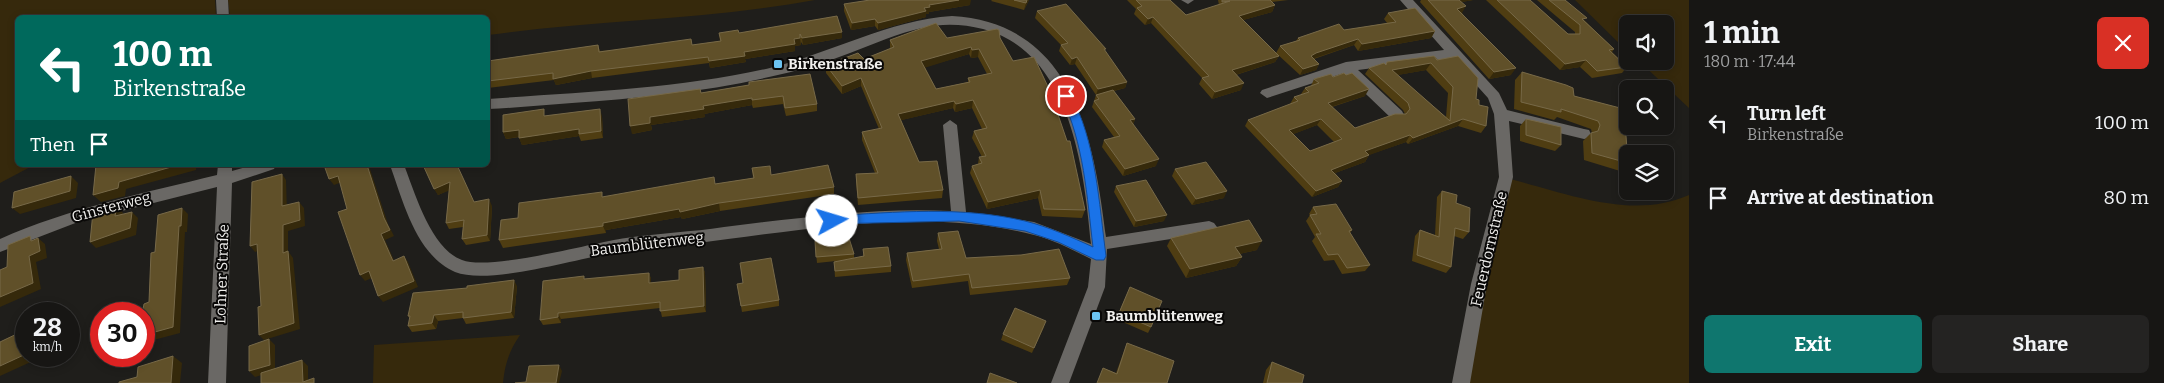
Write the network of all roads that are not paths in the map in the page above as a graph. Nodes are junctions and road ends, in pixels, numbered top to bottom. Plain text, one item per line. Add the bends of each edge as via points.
1 (222, 0) edge
2 (1406, 0) edge
3 (223, 15) edge
4 (1455, 53) junction
5 (1346, 67) junction
6 (1267, 93) dead end
7 (490, 104) edge
8 (1501, 114) junction
9 (1397, 115) edge
10 (950, 125) dead end
11 (1584, 134) dead end
12 (258, 167) edge
13 (398, 167) edge
14 (225, 173) edge
15 (959, 216) junction
16 (1209, 227) edge
17 (0, 246) edge
18 (1099, 250) junction
19 (218, 383) edge
20 (1060, 383) edge
21 (1461, 383) edge

1 - 3 street
2 - 4 street, Feuerdornstraße
4 - 5 street
4 - 8 street, Feuerdornstraße via 1494,96
5 - 6 street
5 - 9 street
7 - 18 street via 665,89 757,75 809,62 916,24 942,20 992,26 1017,38 1041,57 1074,111 1089,171
8 - 11 street
8 - 21 street, Feuerdornstraße via 1506,177 1480,284
10 - 15 street
12 - 14 street
13 - 15 street, Baumblütenweg via 425,230 444,260 461,268 514,264 643,241 697,238 852,218
14 - 17 street, Ginsterweg via 36,229
14 - 19 street, Lohner Straße
15 - 18 street, Baumblütenweg via 1025,226
16 - 18 street
18 - 20 street via 1098,280

